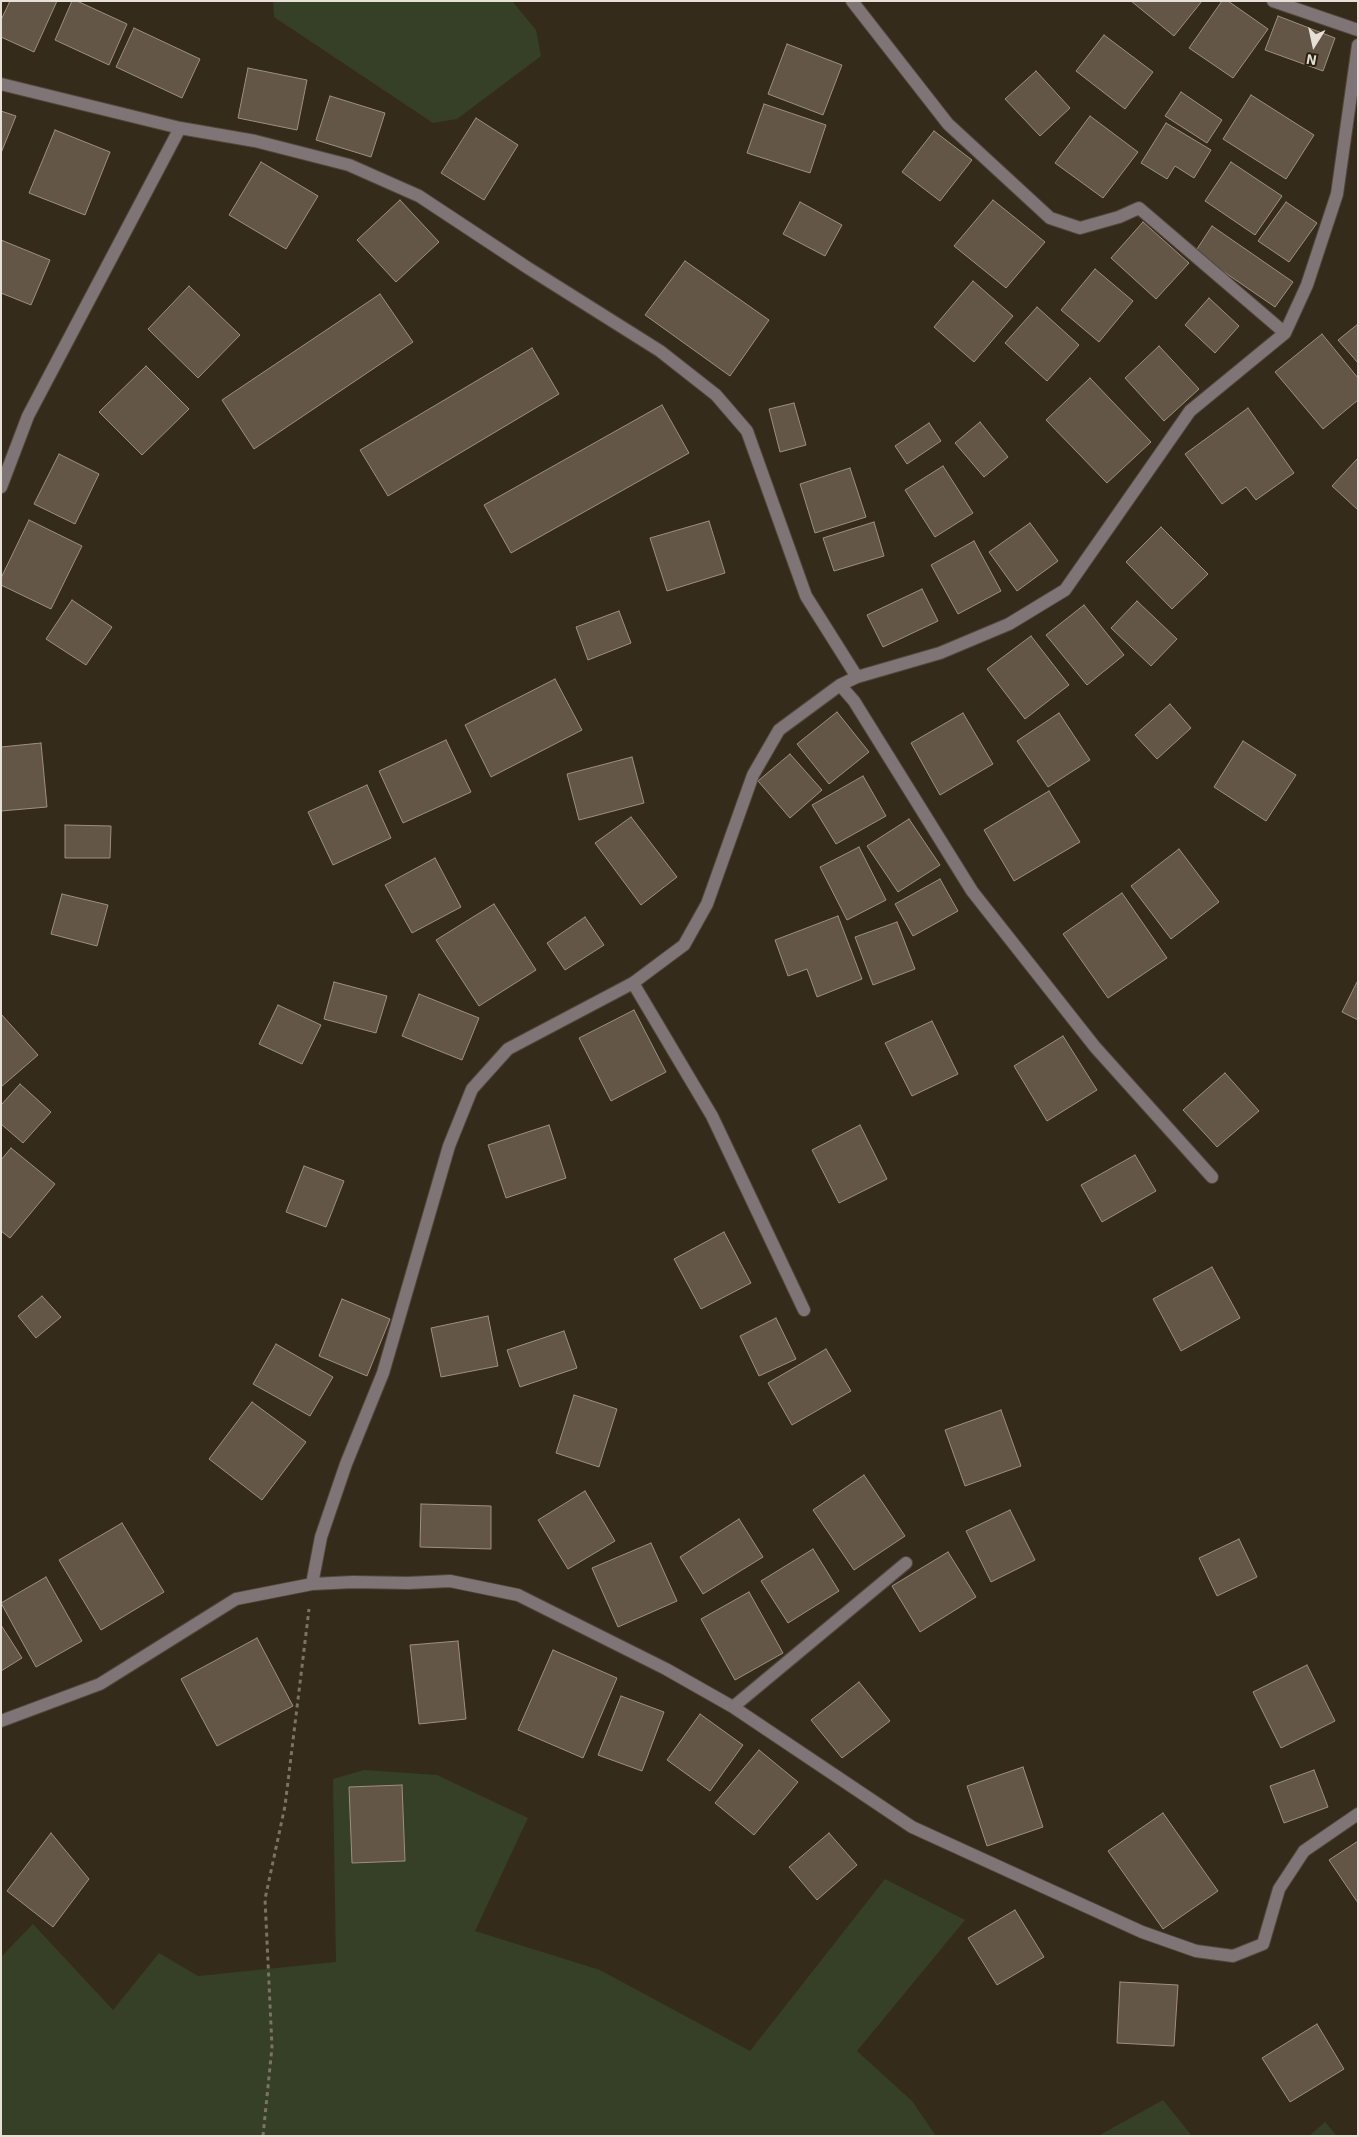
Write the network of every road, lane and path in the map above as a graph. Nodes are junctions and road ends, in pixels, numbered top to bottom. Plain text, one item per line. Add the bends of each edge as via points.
1 (852, 1) edge
2 (1273, 1) edge
3 (1358, 30) edge
4 (1358, 45) edge
5 (1356, 65) edge
6 (1, 84) edge
7 (180, 128) junction
8 (1285, 333) junction
9 (1, 487) edge
10 (857, 677) junction
11 (840, 685) junction
12 (633, 983) junction
13 (1212, 1177) dead end
14 (804, 1310) dead end
15 (906, 1563) dead end
16 (312, 1584) junction
17 (733, 1707) junction
18 (1, 1721) edge
19 (1358, 1814) edge
20 (263, 2136) edge

1 - 8 street via 948,124 1050,218 1080,228 1139,208
2 - 3 street
4 - 5 street
5 - 8 street via 1337,194 1307,285
6 - 7 street
7 - 9 street via 28,416
7 - 10 street via 255,141 349,165 419,196 660,351 716,395 747,431 806,596
8 - 10 street via 1190,411 1065,590 1009,624 940,653
10 - 11 street
11 - 12 street via 779,730 753,775 707,904 684,945
11 - 13 street via 854,701 972,891 1095,1047
12 - 14 street via 712,1116
12 - 16 street via 508,1049 472,1089 449,1146 383,1372 321,1537
15 - 17 street
16 - 17 street via 450,1582 518,1595 666,1669
16 - 18 street via 236,1599 100,1684
16 - 20 path via 285,1806 265,1899 272,2047
17 - 19 street via 912,1827 1142,1932 1196,1950 1233,1956 1263,1944 1279,1889 1304,1851

